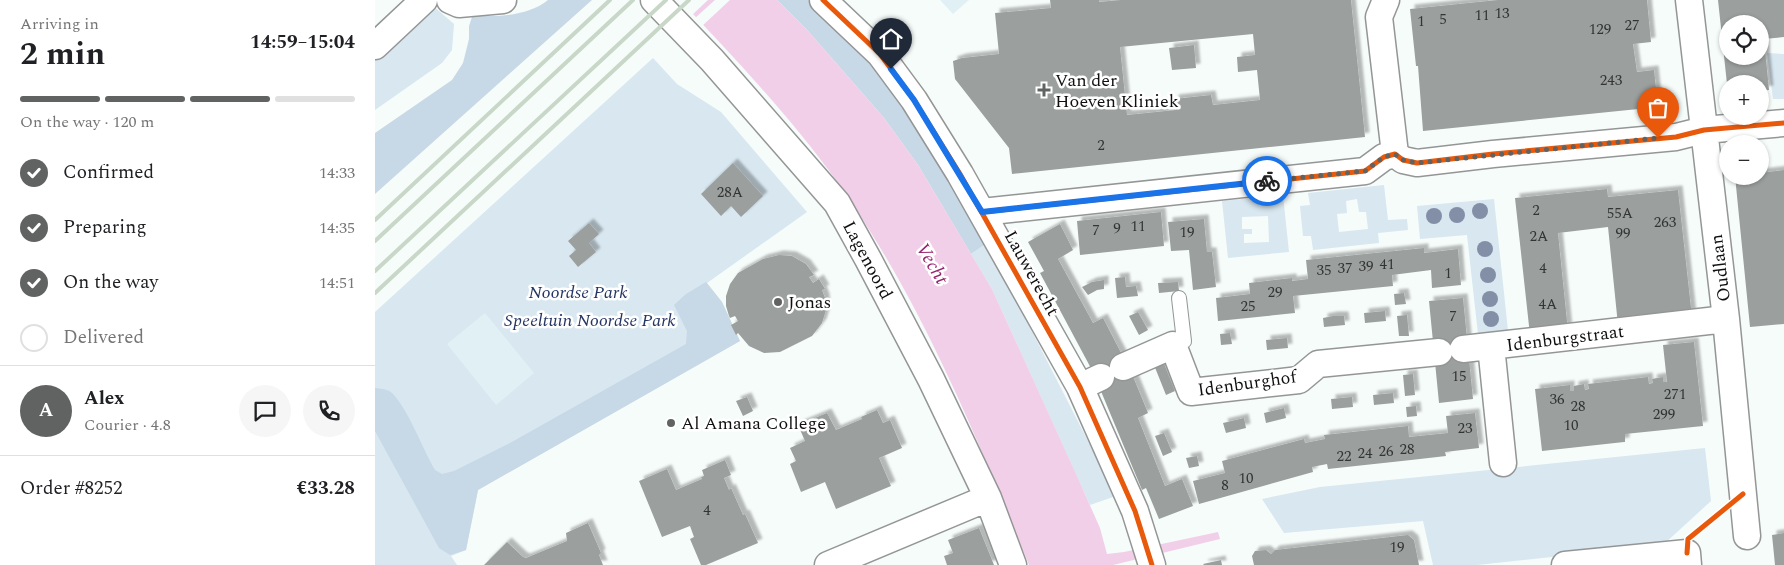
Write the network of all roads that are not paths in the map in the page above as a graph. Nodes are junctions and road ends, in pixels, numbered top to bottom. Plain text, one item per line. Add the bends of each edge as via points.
1 (424, 0) edge
2 (450, 0) edge
3 (503, 0) edge
4 (654, 0) edge
5 (823, 0) edge
6 (1689, 0) edge
7 (1382, 9) edge
8 (375, 46) edge
9 (1784, 123) edge
10 (1704, 130) junction
11 (1395, 154) junction
12 (982, 212) junction
13 (1179, 298) dead end
14 (1726, 319) junction
15 (1173, 345) junction
16 (1491, 346) junction
17 (1101, 377) junction
18 (1503, 463) dead end
19 (988, 498) junction
20 (1747, 536) dead end
21 (1149, 556) edge
22 (1688, 559) edge
23 (828, 565) edge
24 (1013, 565) edge
25 (1565, 565) edge

1 - 8 street
2 - 3 street via 459,4
4 - 19 street, Lagenoord via 837,203 931,379
5 - 12 street, Lauwerecht via 885,62 914,100
6 - 10 street, Oudlaan
7 - 11 street
9 - 10 street
10 - 11 street via 1676,137 1417,163 1403,160
10 - 14 street, Oudlaan
11 - 12 street via 1384,157 1365,171
12 - 17 street, Lauwerecht
13 - 15 lane via 1184,341
14 - 16 street, Idenburgstraat
14 - 20 street, Oudlaan
15 - 16 street, Idenburghof via 1191,392 1299,380 1318,364
15 - 17 street
16 - 18 street, Idenburgstraat
17 - 21 street, Lauwerecht
19 - 23 street
19 - 24 street, Lagenoord
22 - 25 street

